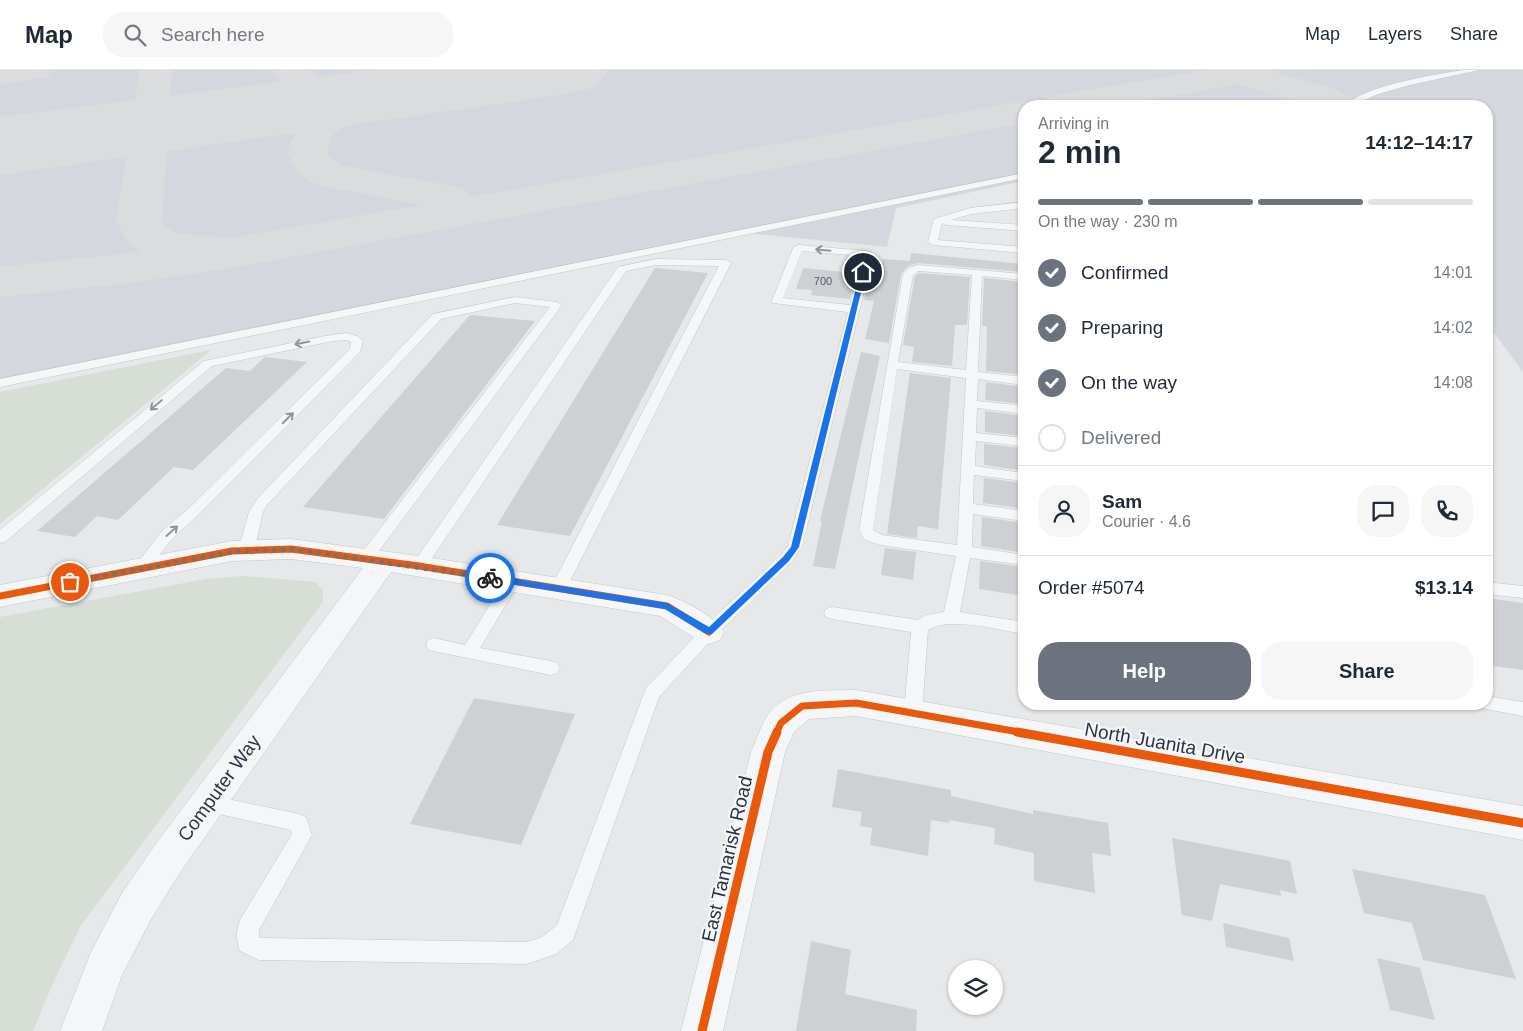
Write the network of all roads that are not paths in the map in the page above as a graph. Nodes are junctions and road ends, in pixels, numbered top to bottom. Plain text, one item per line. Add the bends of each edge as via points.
1 (1476, 70) edge
2 (1360, 100) edge
3 (1018, 176) edge
4 (1018, 206) edge
5 (937, 221) junction
6 (1018, 228) edge
7 (1018, 249) edge
8 (978, 272) junction
9 (1018, 276) edge
10 (854, 309) junction
11 (892, 366) junction
12 (972, 375) junction
13 (1018, 380) edge
14 (0, 383) edge
15 (971, 404) junction
16 (1018, 409) edge
17 (969, 436) junction
18 (1018, 441) edge
19 (968, 470) junction
20 (1018, 476) edge
21 (966, 508) junction
22 (1018, 515) edge
23 (0, 538) edge
24 (246, 551) junction
25 (964, 552) junction
26 (1018, 559) edge
27 (375, 560) junction
28 (419, 566) junction
29 (141, 569) junction
30 (512, 581) junction
31 (558, 589) junction
32 (1493, 589) edge
33 (1523, 592) edge
34 (0, 596) edge
35 (832, 614) dead end
36 (951, 617) junction
37 (920, 627) junction
38 (1018, 627) edge
39 (709, 632) junction
40 (434, 645) dead end
41 (470, 652) junction
42 (551, 668) dead end
43 (1493, 704) edge
44 (802, 706) joint
45 (1523, 709) edge
46 (913, 713) junction
47 (208, 804) junction
48 (1523, 823) edge
49 (81, 1031) edge
50 (702, 1031) edge

1 - 2 lane via 1431,78
3 - 14 lane
4 - 5 lane via 970,211
5 - 6 lane
5 - 7 lane via 933,242
8 - 9 lane
8 - 11 lane via 931,268 911,270
8 - 12 lane
10 -> 10 lane via 868,254 798,248 777,301
10 - 39 lane via 795,547
11 - 12 lane
11 - 25 lane via 866,530 870,536 880,540
12 - 13 lane
12 - 15 lane
15 - 16 lane
15 - 17 lane
17 - 18 lane
17 - 19 lane
19 - 20 lane
19 - 21 lane
21 - 22 lane
21 - 25 lane
29 -> 23 lane via 166,536 356,350 358,341 342,336 208,363
24 - 27 street via 291,549
24 - 27 lane via 256,512 262,502 437,316 515,300 557,305
24 - 29 street
25 - 26 lane
25 - 36 lane
27 - 28 street
27 - 47 street, Computer Way
28 - 30 street
28 - 31 lane via 622,269 656,262 726,263
29 - 34 street
30 - 31 street
30 - 41 lane
31 - 39 street via 667,606
32 - 33 lane
35 - 37 lane
36 - 37 lane via 932,619
36 - 38 lane
37 - 46 lane
39 - 47 lane via 652,693 564,932 548,946 527,953 260,949 248,943 248,928 302,835 299,823
40 - 41 lane
41 - 42 lane
43 - 45 lane
44 - 46 street, North Juanita Drive via 856,703
44 - 50 street, East Tamarisk Road via 781,723 768,752
46 - 48 street, North Juanita Drive
47 - 49 street, Computer Way via 136,907 105,966

